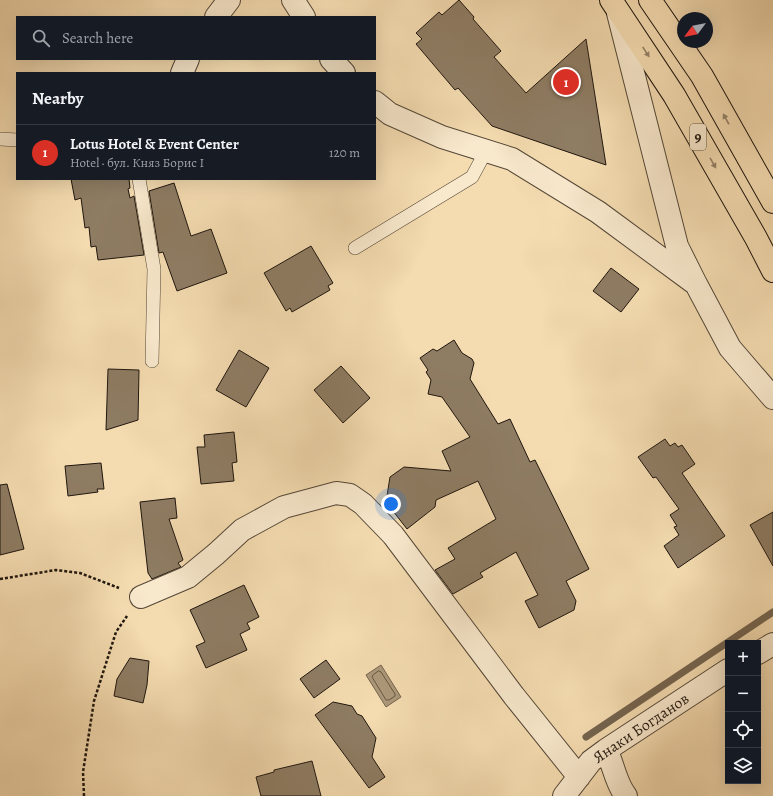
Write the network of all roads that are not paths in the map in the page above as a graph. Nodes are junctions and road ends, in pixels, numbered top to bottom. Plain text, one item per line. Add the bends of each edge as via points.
1 (229, 0) edge
2 (294, 0) edge
3 (650, 0) edge
4 (614, 4) edge
5 (217, 16) edge
6 (303, 16) edge
7 (188, 60) edge
8 (332, 60) edge
9 (182, 72) edge
10 (343, 72) edge
11 (376, 103) edge
12 (0, 139) edge
13 (16, 140) edge
14 (486, 151) junction
15 (139, 180) edge
16 (773, 202) edge
17 (355, 248) dead end
18 (773, 271) edge
19 (696, 284) junction
20 (152, 361) dead end
21 (773, 398) edge
22 (141, 597) road end
23 (773, 644) edge
24 (761, 651) edge
25 (725, 672) edge
26 (606, 750) junction
27 (579, 777) junction
28 (564, 796) edge
29 (626, 796) edge

1 - 5 street
2 - 6 street
16 -> 3 highway, 9 via 702,76
4 -> 18 highway, 9 via 674,95
4 - 19 street via 677,246
7 - 9 street
8 - 10 street
11 - 14 street via 390,114 442,137
12 - 13 lane
14 - 17 lane via 472,177
14 - 19 street via 512,159 598,212
15 - 20 lane via 154,269
19 - 21 street via 730,348
22 - 27 street via 188,577 242,530 284,508 336,493 350,495 363,504 393,535 514,696
23 - 24 street
25 - 26 street, Янаки Богданов
26 - 27 street, Янаки Богданов via 591,762
26 - 29 street via 615,776
27 - 28 street, Янаки Богданов

